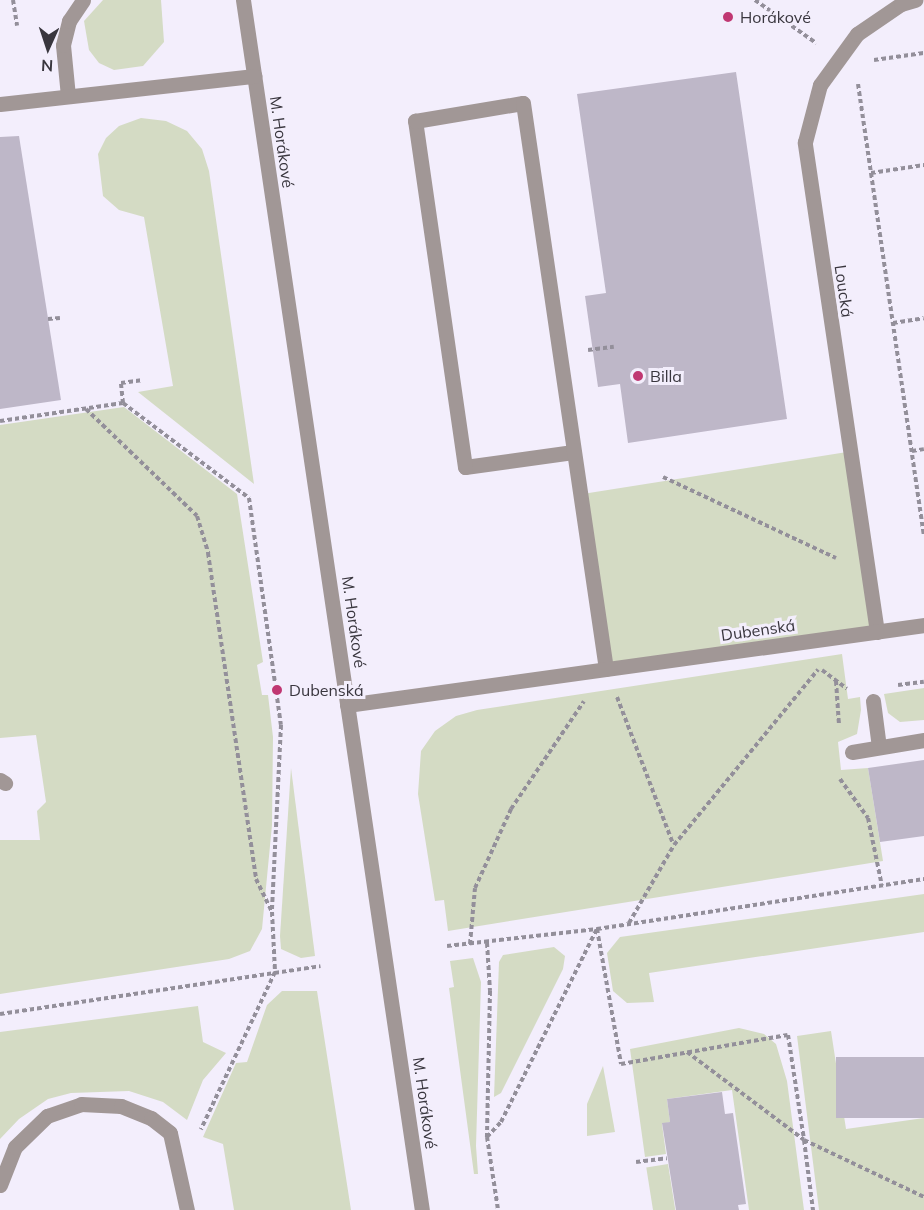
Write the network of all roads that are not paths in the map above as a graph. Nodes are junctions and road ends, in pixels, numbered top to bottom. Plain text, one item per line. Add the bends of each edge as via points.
1 (83, 0) edge
2 (243, 0) edge
3 (915, 0) edge
4 (254, 76) junction
5 (68, 96) junction
6 (0, 104) edge
7 (573, 452) junction
8 (924, 625) edge
9 (876, 632) junction
10 (606, 669) junction
11 (873, 701) dead end
12 (347, 705) junction
13 (924, 740) edge
14 (879, 747) junction
15 (852, 752) dead end
16 (0, 1185) edge
17 (187, 1210) edge
18 (422, 1210) edge

1 - 5 street via 69,21 63,45
2 - 4 street, M. Horákové
3 - 9 street, Loucká via 901,4 856,34 820,85 805,142
4 - 5 street
4 - 12 street, M. Horákové
5 - 6 street
7 - 7 street via 523,103 415,121 465,467
7 - 10 street
8 - 9 street, Dubenská
9 - 10 street, Dubenská
10 - 12 street, Dubenská
11 - 14 street
12 - 18 street, M. Horákové
13 - 14 street
14 - 15 street
16 - 17 street via 15,1147 47,1116 81,1104 121,1106 151,1118 170,1133

